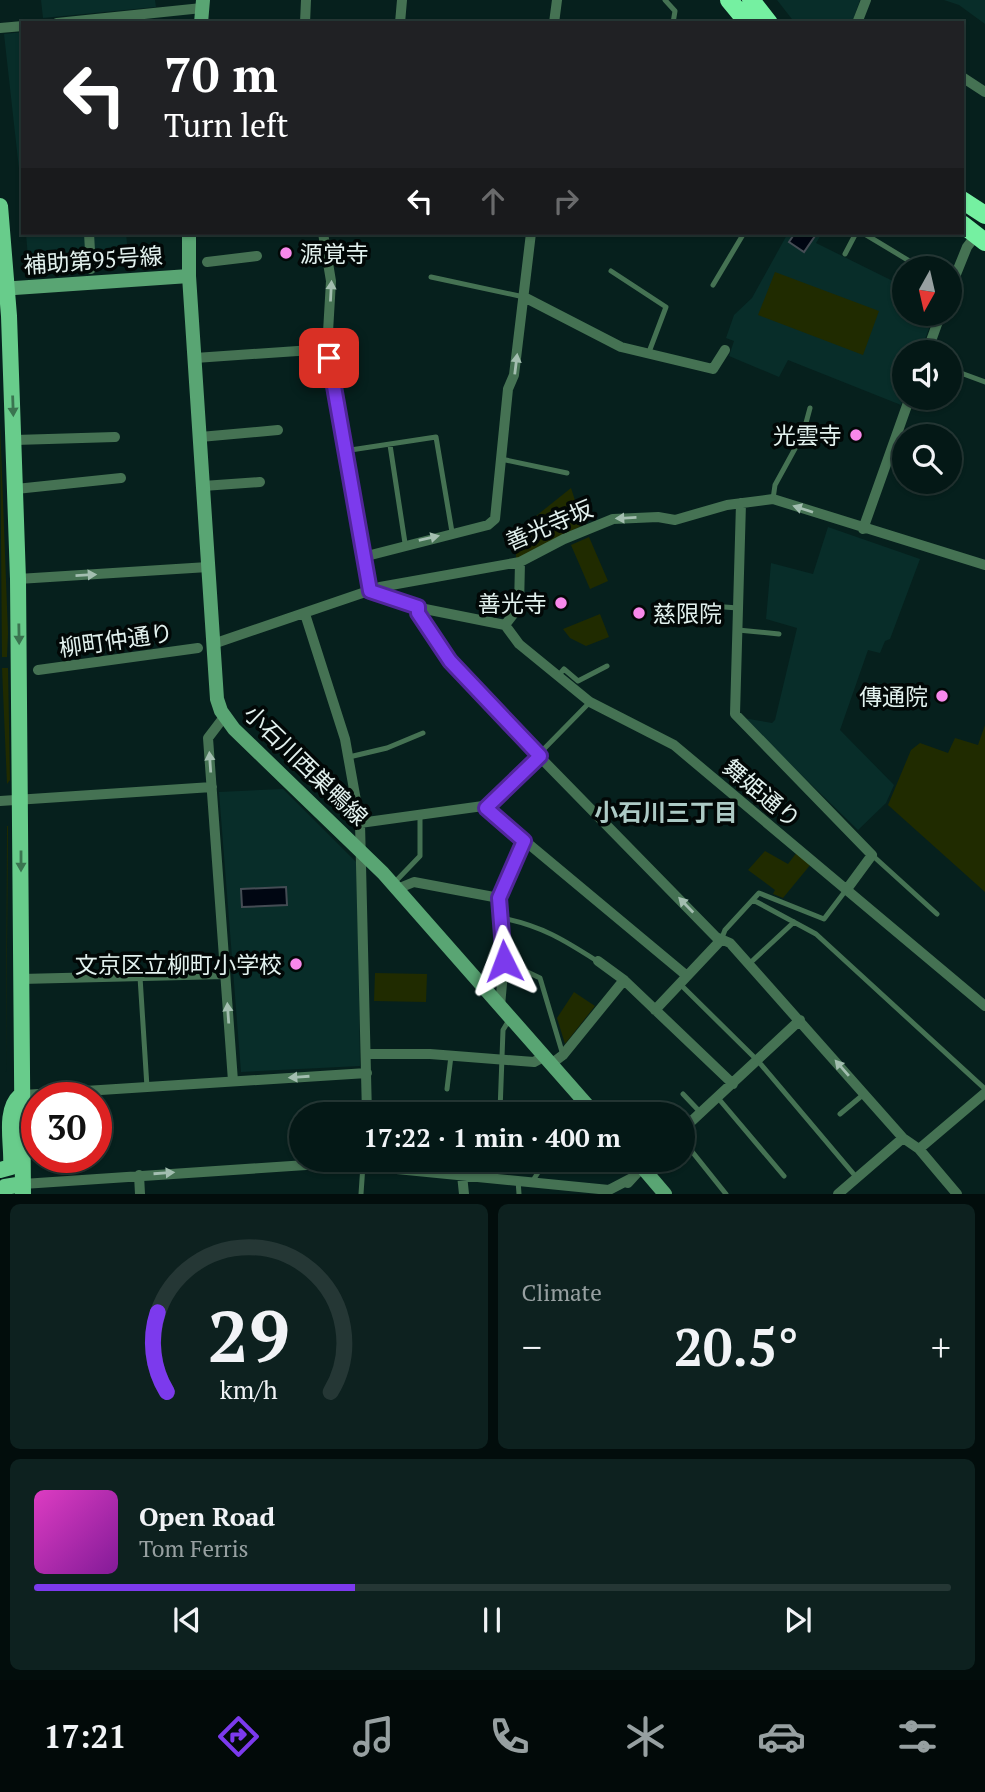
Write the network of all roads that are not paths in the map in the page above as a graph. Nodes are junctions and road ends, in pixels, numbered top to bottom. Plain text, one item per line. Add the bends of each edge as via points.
1 (306, 0) edge
2 (402, 0) edge
3 (557, 0) edge
4 (665, 0) edge
5 (729, 0) edge
6 (751, 0) edge
7 (866, 0) edge
8 (202, 10) edge
9 (91, 21) edge
10 (305, 21) edge
11 (400, 21) edge
12 (554, 21) edge
13 (673, 21) edge
14 (746, 21) edge
15 (767, 21) edge
16 (858, 21) edge
17 (21, 26) edge
18 (0, 28) edge
19 (964, 78) edge
20 (985, 92) edge
21 (964, 201) edge
22 (0, 206) edge
23 (985, 215) edge
24 (974, 234) edge
25 (89, 235) edge
26 (189, 235) edge
27 (323, 235) edge
28 (531, 235) edge
29 (743, 235) edge
30 (855, 235) edge
31 (866, 235) edge
32 (845, 254) dead end
33 (257, 256) dead end
34 (901, 256) edge
35 (962, 259) edge
36 (207, 262) dead end
37 (91, 269) dead end
38 (611, 271) dead end
39 (189, 276) junction
40 (430, 277) dead end
41 (713, 285) dead end
42 (4, 289) edge
43 (524, 297) junction
44 (327, 349) junction
45 (724, 350) dead end
46 (649, 352) junction
47 (195, 358) junction
48 (962, 373) edge
49 (985, 382) edge
50 (810, 408) dead end
51 (905, 410) edge
52 (278, 430) dead end
53 (116, 437) dead end
54 (200, 437) junction
55 (15, 440) junction
56 (390, 445) junction
57 (343, 451) junction
58 (501, 458) junction
59 (567, 473) dead end
60 (121, 478) dead end
61 (260, 482) dead end
62 (203, 486) junction
63 (16, 489) junction
64 (773, 499) junction
65 (741, 503) junction
66 (863, 529) junction
67 (452, 532) junction
68 (405, 543) junction
69 (363, 556) junction
70 (520, 562) junction
71 (985, 565) edge
72 (208, 566) junction
73 (18, 579) junction
74 (370, 591) junction
75 (683, 604) dead end
76 (418, 607) junction
77 (738, 608) junction
78 (305, 614) junction
79 (505, 625) junction
80 (738, 630) junction
81 (779, 634) dead end
82 (213, 644) junction
83 (198, 648) dead end
84 (607, 666) dead end
85 (38, 670) dead end
86 (558, 676) junction
87 (590, 702) junction
88 (224, 717) junction
89 (423, 733) dead end
90 (540, 756) junction
91 (349, 757) junction
92 (212, 787) junction
93 (0, 801) edge
94 (21, 801) junction
95 (486, 808) junction
96 (421, 815) junction
97 (360, 822) junction
98 (524, 841) junction
99 (362, 852) junction
100 (872, 855) junction
101 (395, 886) junction
102 (847, 889) junction
103 (499, 898) junction
104 (753, 900) junction
105 (937, 914) dead end
106 (502, 918) junction
107 (824, 919) junction
108 (794, 922) junction
109 (816, 934) junction
110 (721, 940) junction
111 (504, 961) junction
112 (598, 961) joint
113 (749, 964) junction
114 (225, 974) junction
115 (140, 977) junction
116 (21, 979) junction
117 (624, 980) junction
118 (684, 980) junction
119 (982, 1000) edge
120 (500, 1006) junction
121 (655, 1010) junction
122 (510, 1017) junction
123 (800, 1020) junction
124 (367, 1054) junction
125 (451, 1056) junction
126 (553, 1058) junction
127 (758, 1060) junction
128 (504, 1061) junction
129 (367, 1073) junction
130 (23, 1082) edge
131 (233, 1082) junction
132 (733, 1084) junction
133 (147, 1087) junction
134 (112, 1089) edge
135 (447, 1089) dead end
136 (985, 1091) edge
137 (683, 1094) dead end
138 (864, 1094) junction
139 (21, 1097) edge
140 (718, 1098) junction
141 (367, 1102) edge
142 (501, 1102) edge
143 (577, 1102) edge
144 (701, 1114) junction
145 (840, 1114) dead end
146 (695, 1119) edge
147 (903, 1138) junction
148 (919, 1149) junction
149 (695, 1155) edge
150 (289, 1165) edge
151 (0, 1170) edge
152 (365, 1172) edge
153 (438, 1172) edge
154 (488, 1172) edge
155 (538, 1172) edge
156 (633, 1172) edge
157 (636, 1172) edge
158 (645, 1172) edge
159 (139, 1175) junction
160 (462, 1175) junction
161 (784, 1176) dead end
162 (488, 1177) junction
163 (857, 1178) junction
164 (518, 1180) junction
165 (532, 1182) junction
166 (23, 1189) edge
167 (2, 1194) edge
168 (140, 1194) edge
169 (361, 1194) edge
170 (464, 1194) edge
171 (519, 1194) edge
172 (618, 1194) edge
173 (665, 1194) edge
174 (726, 1194) edge
175 (838, 1194) edge
176 (957, 1194) edge

1 - 10 street
2 - 11 street
3 - 12 street
4 - 13 lane via 675,11
5 - 14 highway
6 - 15 highway
7 - 16 street
8 - 9 street
17 - 18 street
19 - 20 street
21 - 23 highway
22 - 42 main road
24 - 35 street
25 - 37 street
26 - 39 main road, 小石川西巣鴨線
44 -> 27 street via 331,281
28 - 43 street
29 - 41 lane
30 - 32 lane
31 - 34 lane
33 - 36 street
38 - 46 lane via 666,307
39 - 42 main road, 補助第95号線
39 - 47 main road, 小石川西巣鴨線
40 - 43 lane
42 -> 55 main road
43 - 46 street via 621,347
58 -> 43 street
44 - 47 street
44 - 57 street
45 - 46 street via 713,369
47 - 54 main road, 小石川西巣鴨線
48 - 49 lane
50 - 64 lane
51 - 66 street
52 - 54 street
53 - 55 street
54 - 62 main road, 小石川西巣鴨線
55 - 63 main road
56 - 57 lane
56 - 67 lane via 436,437
56 - 68 lane
57 - 69 street
58 - 59 lane
58 - 67 street via 494,522
60 - 63 street
61 - 62 street
62 - 72 main road, 小石川西巣鴨線
63 - 73 main road
64 - 65 street, 善光寺坂
66 -> 64 street
65 -> 70 street, 善光寺坂 via 675,520 658,514 613,519
65 - 77 street
66 - 71 street
68 -> 67 street
68 - 69 street
69 - 74 street
70 - 74 street, 善光寺坂
70 - 79 street via 519,607
73 -> 72 street
72 - 82 main road, 小石川西巣鴨線
73 -> 94 main road
74 - 76 street
74 - 78 street, 善光寺坂
75 - 77 lane
76 - 79 street
76 - 90 street via 450,661
77 - 80 street
78 - 82 street, 善光寺坂
78 - 91 street
79 - 86 street, 舞姫通り via 519,644
80 - 81 lane
80 - 100 street via 736,714
82 - 88 main road, 小石川西巣鴨線 via 217,699
83 - 85 street, 柳町仲通り
84 - 86 lane via 578,681 564,669
86 - 87 street, 舞姫通り
87 - 90 lane
87 - 102 street, 舞姫通り via 674,745
92 -> 88 street via 208,738
88 - 99 main road, 小石川西巣鴨線
89 - 91 lane
90 - 95 lane
110 -> 90 street
91 - 97 street
92 - 94 street
92 - 114 street
93 - 94 street
94 -> 116 main road
95 - 96 street
95 - 98 street
96 - 97 street
96 - 101 lane via 419,856
97 - 99 street
98 - 103 lane
98 - 118 street
99 - 101 main road, 小石川西巣鴨線
99 - 124 street
100 - 102 street
100 - 105 lane
101 - 103 street via 414,882
101 - 120 main road, 小石川西巣鴨線
102 - 107 lane
102 - 119 street, 舞姫通り
103 - 106 street
104 - 107 lane via 759,893
104 - 108 lane
104 - 110 lane
106 - 111 street
106 - 112 lane via 560,936
107 - 109 lane
108 - 109 lane
108 - 113 lane
109 - 136 lane
110 - 113 street via 730,943
110 - 118 street
111 - 120 street
111 - 126 lane via 540,978
112 - 117 street
113 - 123 street
114 - 115 street
131 -> 114 street
115 - 116 street
115 - 133 lane
116 - 130 main road
117 - 121 street
117 - 126 street
118 - 121 street
118 - 127 lane
120 - 122 main road, 小石川西巣鴨線
121 - 132 street
122 - 126 main road, 小石川西巣鴨線
122 - 128 lane via 503,1030
123 - 127 street
138 -> 123 street
124 - 125 street
124 - 129 street
125 - 128 street
125 - 135 lane
126 - 128 street
126 - 143 main road, 小石川西巣鴨線
127 - 132 street
127 - 163 lane
128 - 142 lane
129 -> 131 street
129 - 141 street
131 - 133 street
132 - 140 street
133 - 134 street
136 - 148 street
137 - 144 lane
138 - 145 lane
138 - 147 street
139 - 151 main road via 12,1106 11,1167
140 - 144 street
140 - 161 lane
144 - 146 street
147 - 148 street
147 - 163 street
148 - 176 street
149 - 174 lane
159 -> 150 street
152 - 169 lane
153 - 160 street
154 - 162 lane
155 - 165 lane
156 - 165 street via 609,1189
157 - 172 street
158 - 173 main road
159 - 166 street
159 - 168 street
160 - 162 street
160 - 170 street
162 - 164 street
163 - 175 street
164 - 165 street
164 - 171 lane
166 - 167 main road via 5,1187

